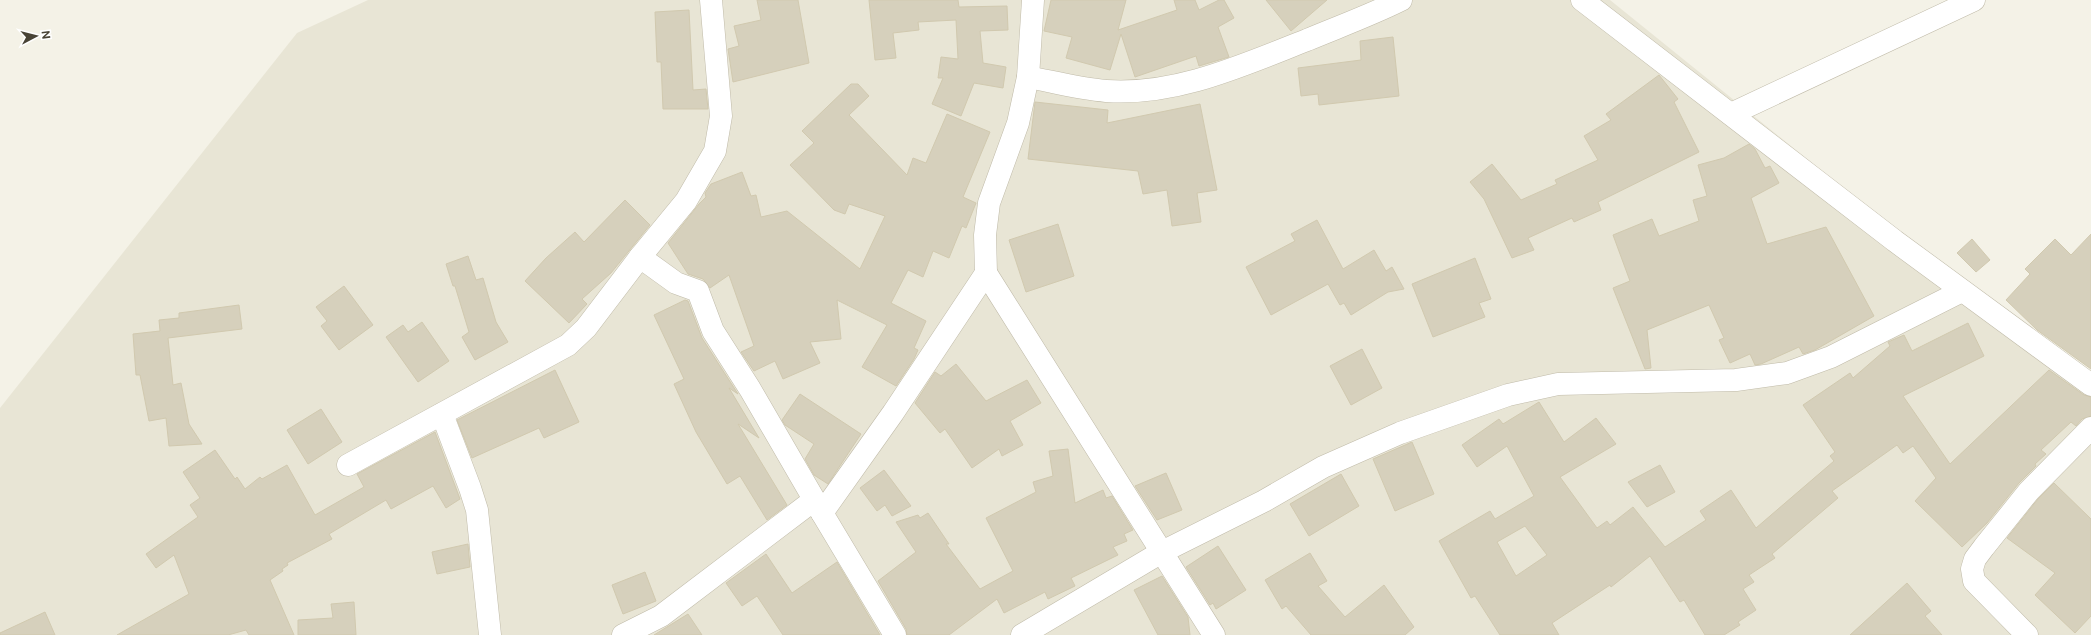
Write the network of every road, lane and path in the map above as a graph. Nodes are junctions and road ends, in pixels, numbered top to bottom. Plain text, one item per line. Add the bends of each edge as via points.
1 (711, 0) edge
2 (1033, 0) edge
3 (1401, 0) edge
4 (1582, 0) edge
5 (1974, 0) edge
6 (1028, 77) junction
7 (1732, 114) junction
8 (640, 257) junction
9 (986, 273) junction
10 (1962, 291) junction
11 (2091, 385) edge
12 (442, 414) junction
13 (2091, 428) edge
14 (348, 465) dead end
15 (818, 506) junction
16 (1160, 553) junction
17 (490, 635) edge
18 (623, 635) edge
19 (895, 635) edge
20 (1022, 635) edge
21 (1214, 635) edge
22 (2026, 635) edge

1 - 8 street via 721,116 715,151 686,201
2 - 6 street
3 - 6 street via 1279,51 1191,82 1152,89 1106,91
4 - 7 street
5 - 7 street
6 - 9 street via 1018,123 989,203 985,235
7 - 10 street
8 - 12 street via 586,328 568,346
8 - 15 street via 676,283 698,291 713,331
9 - 15 street via 893,413
9 - 16 street
10 - 11 street
10 - 16 street via 1831,357 1787,372 1736,380 1558,384 1508,395 1400,433 1323,467 1264,501
12 - 14 street
12 - 17 street via 477,510
13 - 22 street via 2029,491 1980,553 1972,569 1974,581
15 - 18 street via 661,616
15 - 19 street
16 - 20 street
16 - 21 street

